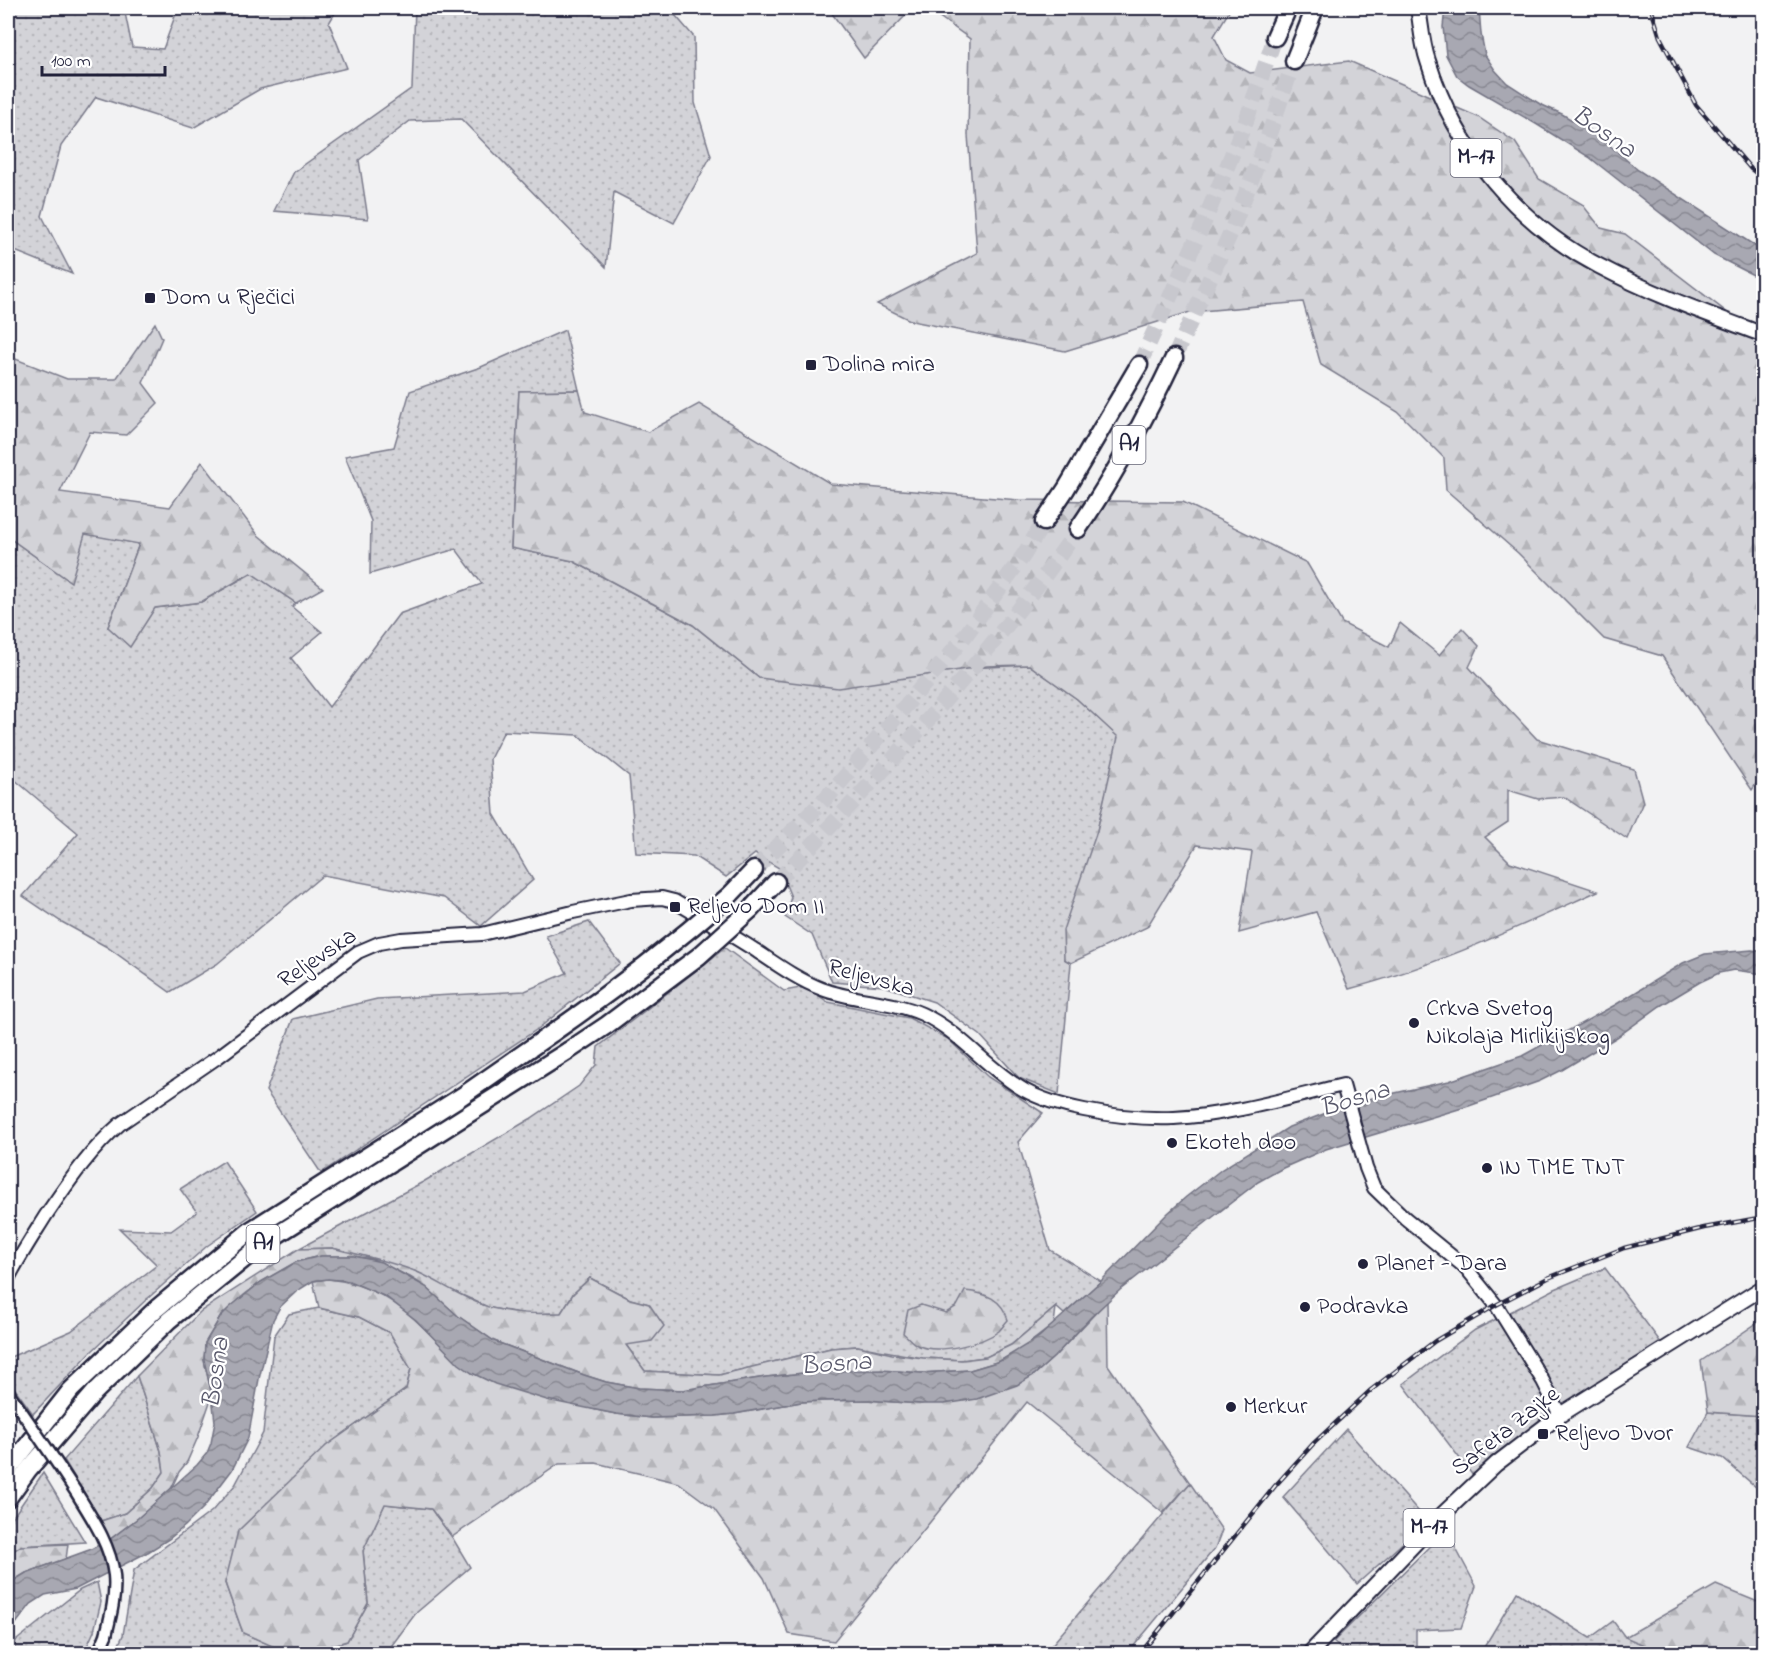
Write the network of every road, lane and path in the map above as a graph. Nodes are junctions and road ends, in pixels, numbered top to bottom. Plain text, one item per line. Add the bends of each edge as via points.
1 (1288, 8) edge
2 (1315, 8) edge
3 (1418, 8) edge
4 (1275, 37) tunnel mouth
5 (1294, 61) tunnel mouth
6 (1764, 335) edge
7 (1174, 358) tunnel mouth
8 (1139, 365) tunnel mouth
9 (1044, 522) tunnel mouth
10 (1078, 529) tunnel mouth
11 (754, 870) tunnel mouth
12 (776, 882) tunnel mouth
13 (8, 1279) edge
14 (1764, 1287) edge
15 (8, 1392) edge
16 (1560, 1415) junction
17 (8, 1470) edge
18 (8, 1498) edge
19 (98, 1653) edge
20 (1309, 1653) edge

1 - 4 highway
2 - 5 highway
3 - 6 main road, M-17 via 1427,59 1440,97 1462,139 1500,189 1542,230 1597,265 1655,293
7 - 10 highway, A1 via 1102,495
8 - 9 highway, A1
11 - 17 highway, A1, bridge via 684,936 595,1004 462,1096 251,1230 156,1309 71,1390
12 - 18 highway, A1, bridge via 699,956 607,1025 264,1243 169,1320 95,1392
13 - 16 main road, Reljevska via 66,1185 108,1134 358,952 401,939 482,934 631,900 662,898 674,901 820,988 846,997 892,1004 937,1022 1017,1086 1066,1107 1123,1116 1173,1118 1249,1107 1343,1085 1374,1188 1466,1268 1488,1294
14 - 16 main road, Safeta Zajke / M-17
15 - 19 street, bridge via 63,1471 106,1546 114,1575 113,1604
16 - 20 main road, Safeta Zajke / M-17 via 1477,1481

